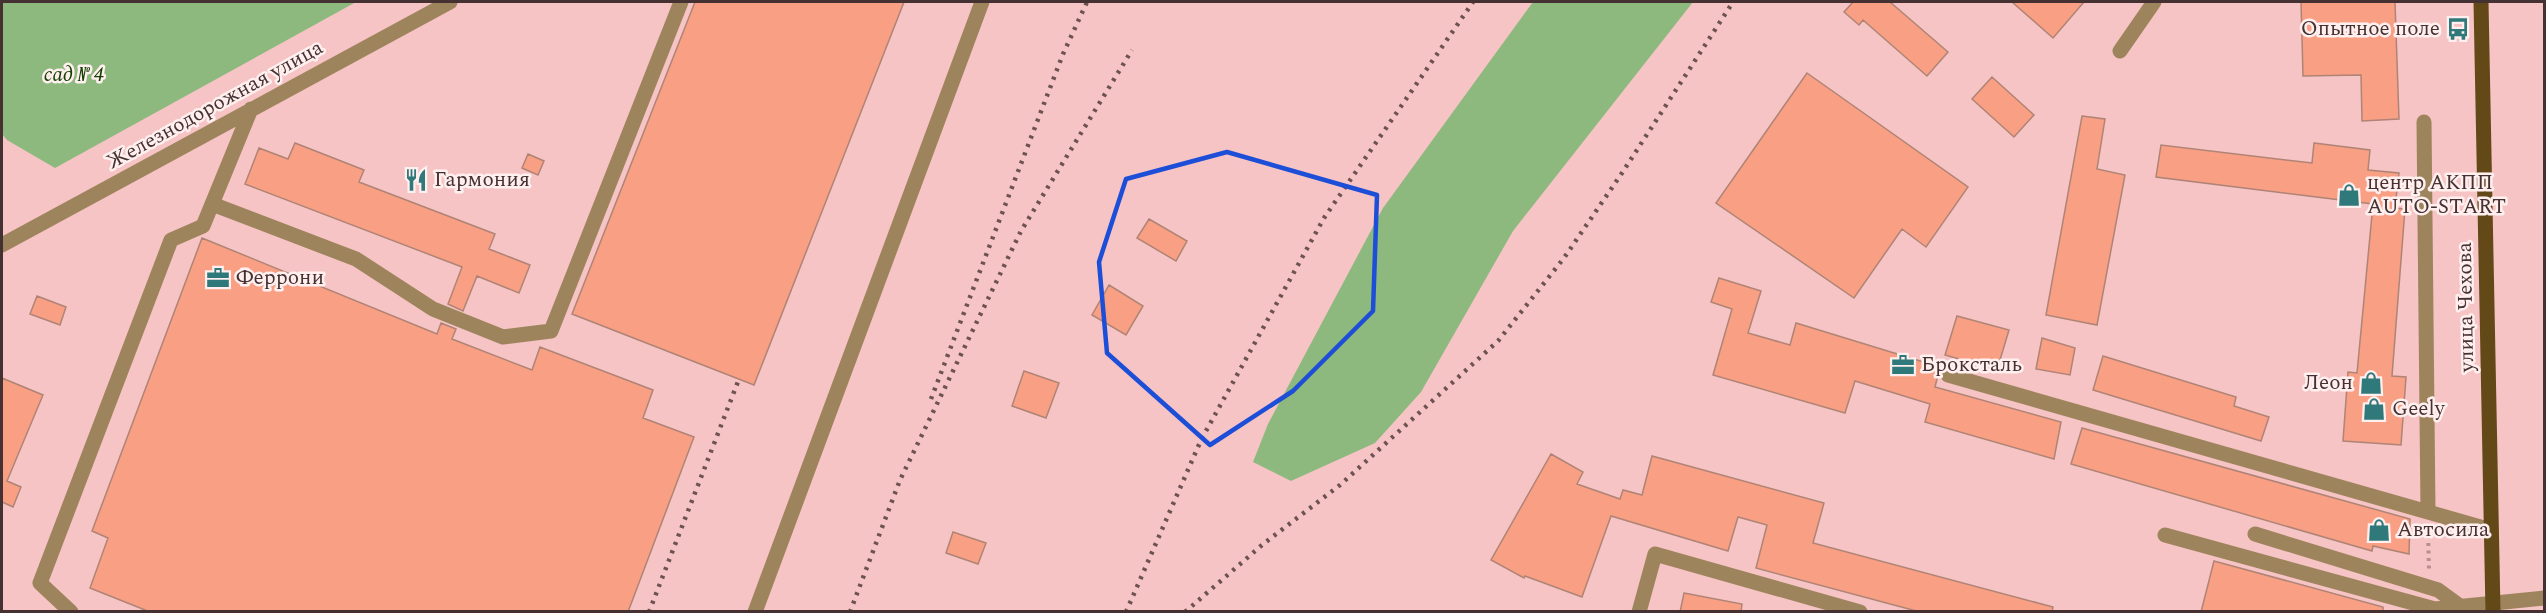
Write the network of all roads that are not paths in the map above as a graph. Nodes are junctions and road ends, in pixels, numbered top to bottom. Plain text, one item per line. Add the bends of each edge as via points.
1 (450, 2) edge
2 (681, 2) edge
3 (982, 2) edge
4 (2154, 2) edge
5 (2482, 2) edge
6 (2121, 51) dead end
7 (251, 109) junction
8 (2424, 122) dead end
9 (212, 204) junction
10 (2, 245) edge
11 (1948, 375) dead end
12 (2428, 512) junction
13 (2492, 530) junction
14 (2255, 534) dead end
15 (2165, 535) dead end
16 (2544, 598) edge
17 (2460, 606) junction
18 (2493, 607) edge
19 (71, 612) edge
20 (754, 612) edge
21 (1639, 612) edge
22 (1860, 612) edge

1 - 7 street, Железнодорожная улица
2 - 9 street via 551,331 503,337 433,309 356,259
3 - 20 street
4 - 6 street
5 - 13 main road, улица Чехова
7 - 9 street
7 - 10 street, Железнодорожная улица
8 - 12 street
9 - 19 street via 203,226 171,240 40,583
11 - 12 street
12 - 13 street
13 - 18 main road, улица Чехова
14 - 17 street via 2438,590
15 - 17 street via 2435,609
16 - 18 street
17 - 18 street
21 - 22 street via 1655,554

